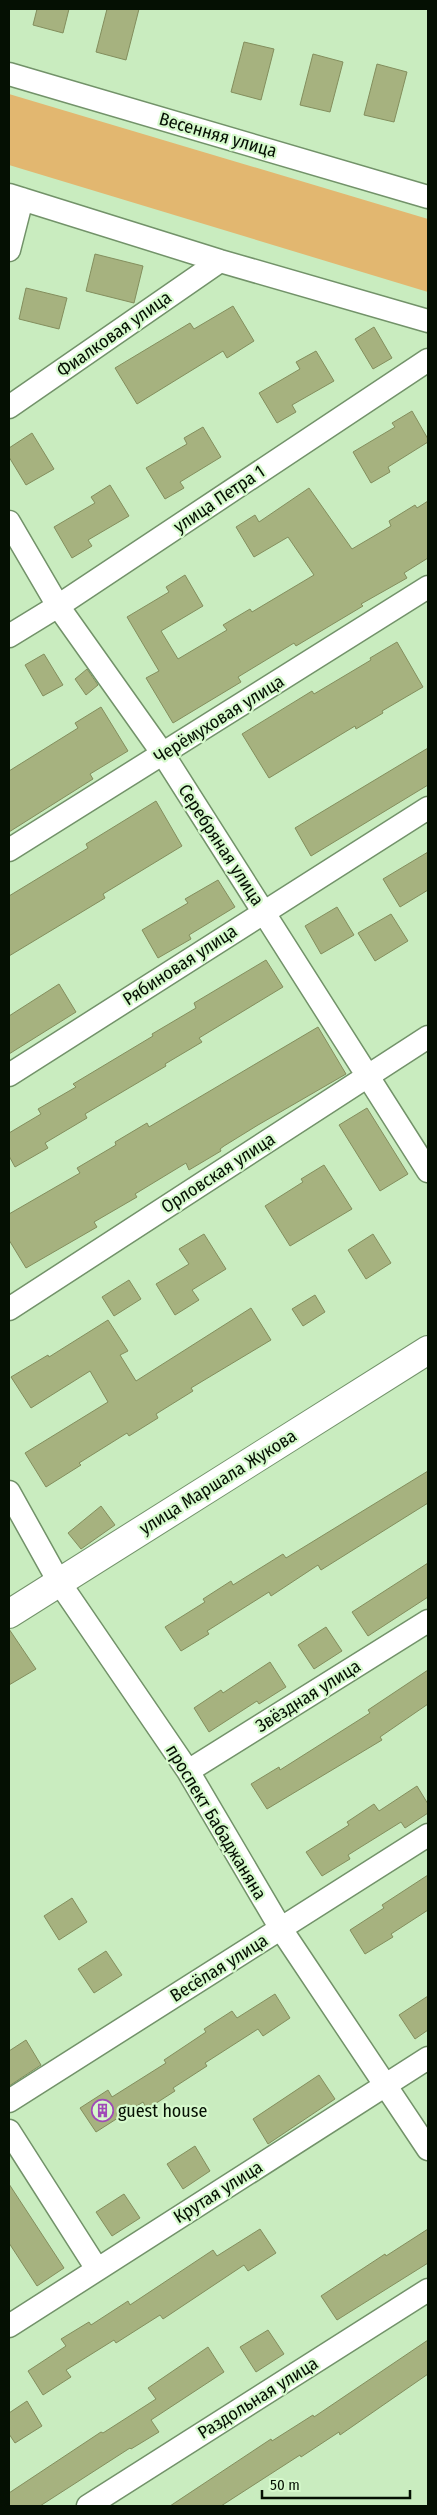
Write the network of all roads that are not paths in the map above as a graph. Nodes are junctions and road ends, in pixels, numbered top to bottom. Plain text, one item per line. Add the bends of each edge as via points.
1 (9, 74) edge
2 (15, 197) edge
3 (428, 197) edge
4 (9, 250) edge
5 (220, 262) junction
6 (428, 321) edge
7 (428, 360) edge
8 (9, 407) edge
9 (9, 522) edge
10 (428, 587) edge
11 (58, 606) junction
12 (9, 636) edge
13 (163, 754) junction
14 (428, 808) edge
15 (9, 850) edge
16 (264, 912) junction
17 (428, 1037) edge
18 (9, 1075) edge
19 (368, 1076) junction
20 (428, 1170) edge
21 (9, 1309) edge
22 (428, 1350) edge
23 (9, 1492) edge
24 (58, 1582) junction
25 (9, 1614) edge
26 (428, 1622) edge
27 (188, 1771) junction
28 (428, 1835) edge
29 (281, 1929) junction
30 (428, 2058) edge
31 (384, 2086) junction
32 (9, 2101) edge
33 (9, 2131) edge
34 (428, 2149) edge
35 (97, 2269) junction
36 (428, 2290) edge
37 (9, 2326) edge
38 (88, 2506) edge

1 - 3 street, Весенняя улица
2 - 4 street
2 - 5 street
5 - 6 street
5 - 8 street, Фиалковая улица
7 - 11 street, улица Петра 1
9 - 11 street, Серебряная улица
10 - 13 street, Черёмуховая улица
11 - 12 street, улица Петра 1
11 - 13 street, Серебряная улица
13 - 15 street, Черёмуховая улица
13 - 16 street, Серебряная улица
14 - 16 street, Рябиновая улица
16 - 18 street, Рябиновая улица
16 - 19 street, Серебряная улица
17 - 19 street, Орловская улица
19 - 20 street, Серебряная улица
19 - 21 street, Орловская улица
22 - 24 main road, улица Маршала Жукова
23 - 24 street, проспект Бабаджаняна
24 - 25 main road, улица Маршала Жукова
24 - 27 street, проспект Бабаджаняна
26 - 27 street, Звёздная улица
27 - 29 street, проспект Бабаджаняна
28 - 29 street, Весёлая улица
29 - 31 street, проспект Бабаджаняна
29 - 32 street, Весёлая улица
30 - 31 street, Крутая улица
31 - 34 street, проспект Бабаджаняна
31 - 35 street, Крутая улица
33 - 35 street
35 - 37 street, Крутая улица
36 - 38 street, Раздольная улица

